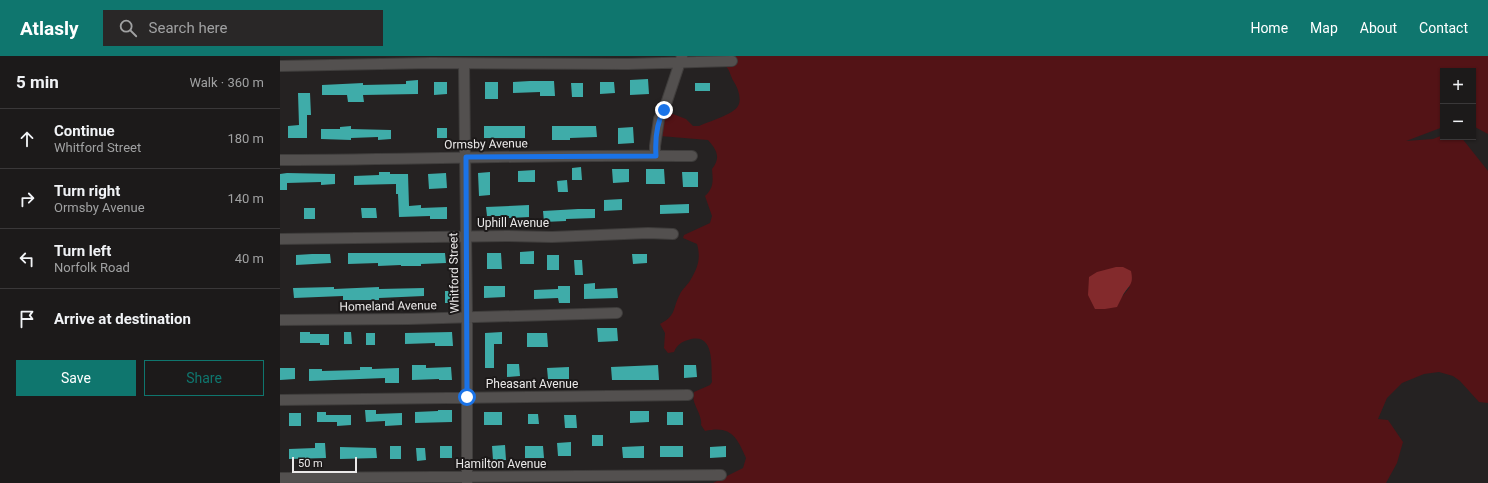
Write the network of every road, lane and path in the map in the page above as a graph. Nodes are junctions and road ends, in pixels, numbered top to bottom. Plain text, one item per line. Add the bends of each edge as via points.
1 (681, 59) edge
2 (431, 60) edge
3 (532, 60) edge
4 (732, 62) dead end
5 (282, 64) edge
6 (464, 64) junction
7 (656, 156) junction
8 (692, 156) dead end
9 (466, 157) junction
10 (280, 160) edge
11 (673, 234) dead end
12 (467, 236) junction
13 (280, 239) edge
14 (617, 313) dead end
15 (467, 316) junction
16 (280, 320) edge
17 (688, 395) dead end
18 (467, 397) junction
19 (280, 400) edge
20 (721, 475) dead end
21 (280, 478) edge
22 (468, 480) edge

1 - 3 street via 628,64
1 - 4 street
1 - 7 street via 659,119
2 - 5 street
2 - 6 street
3 - 6 street
6 - 9 street, Whitford Street
7 - 8 street, Ormsby Avenue
7 - 9 street, Ormsby Avenue
9 - 10 street, Ormsby Avenue
9 - 12 street, Whitford Street
11 - 12 street, Uphill Avenue
12 - 13 street, Uphill Avenue
12 - 15 street, Whitford Street
14 - 15 street, Homeland Avenue
15 - 16 street, Homeland Avenue
15 - 18 street, Whitford Street
17 - 18 street, Pheasant Avenue
18 - 19 street, Pheasant Avenue
18 - 22 street, Whitford Street
20 - 22 street, Hamilton Avenue
21 - 22 street, Hamilton Avenue

